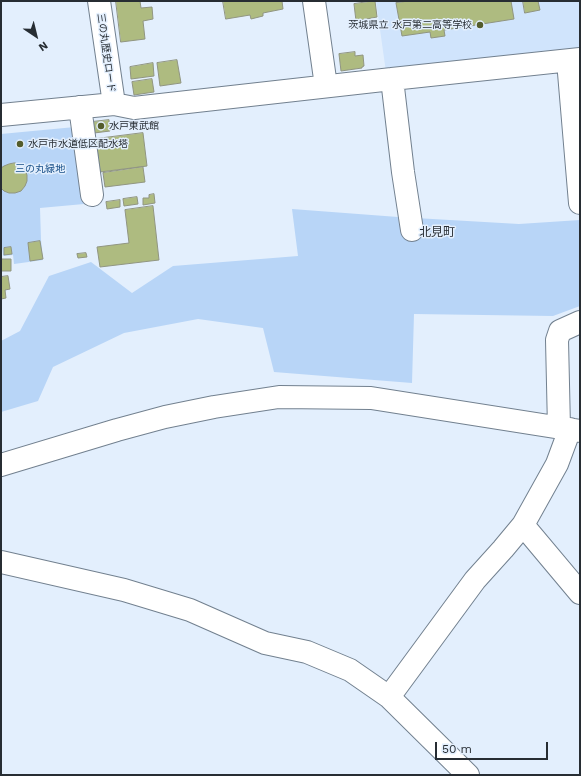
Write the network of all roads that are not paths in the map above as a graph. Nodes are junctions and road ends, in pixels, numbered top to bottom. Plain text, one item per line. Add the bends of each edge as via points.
1 (99, 1) edge
2 (314, 1) edge
3 (574, 60) edge
4 (392, 79) junction
5 (326, 86) junction
6 (114, 104) junction
7 (80, 107) junction
8 (1, 115) edge
9 (92, 195) dead end
10 (580, 203) edge
11 (412, 230) dead end
12 (580, 322) edge
13 (570, 430) edge
14 (1, 465) edge
15 (523, 525) junction
16 (1, 562) edge
17 (580, 593) edge
18 (389, 697) junction
19 (468, 775) edge

1 - 6 street, 三の丸歴史ロード
2 - 5 street
3 - 4 street
3 - 10 street
4 - 5 street
4 - 11 street
5 - 6 street via 134,108
6 - 7 street
7 - 8 street
7 - 9 street
12 - 13 street via 560,331 557,340
13 - 14 street via 371,398 279,397 165,417
13 - 15 street via 557,464
15 - 17 street
15 - 18 street via 475,580
16 - 18 street via 124,590 190,610 265,642 307,652 350,670
18 - 19 street

